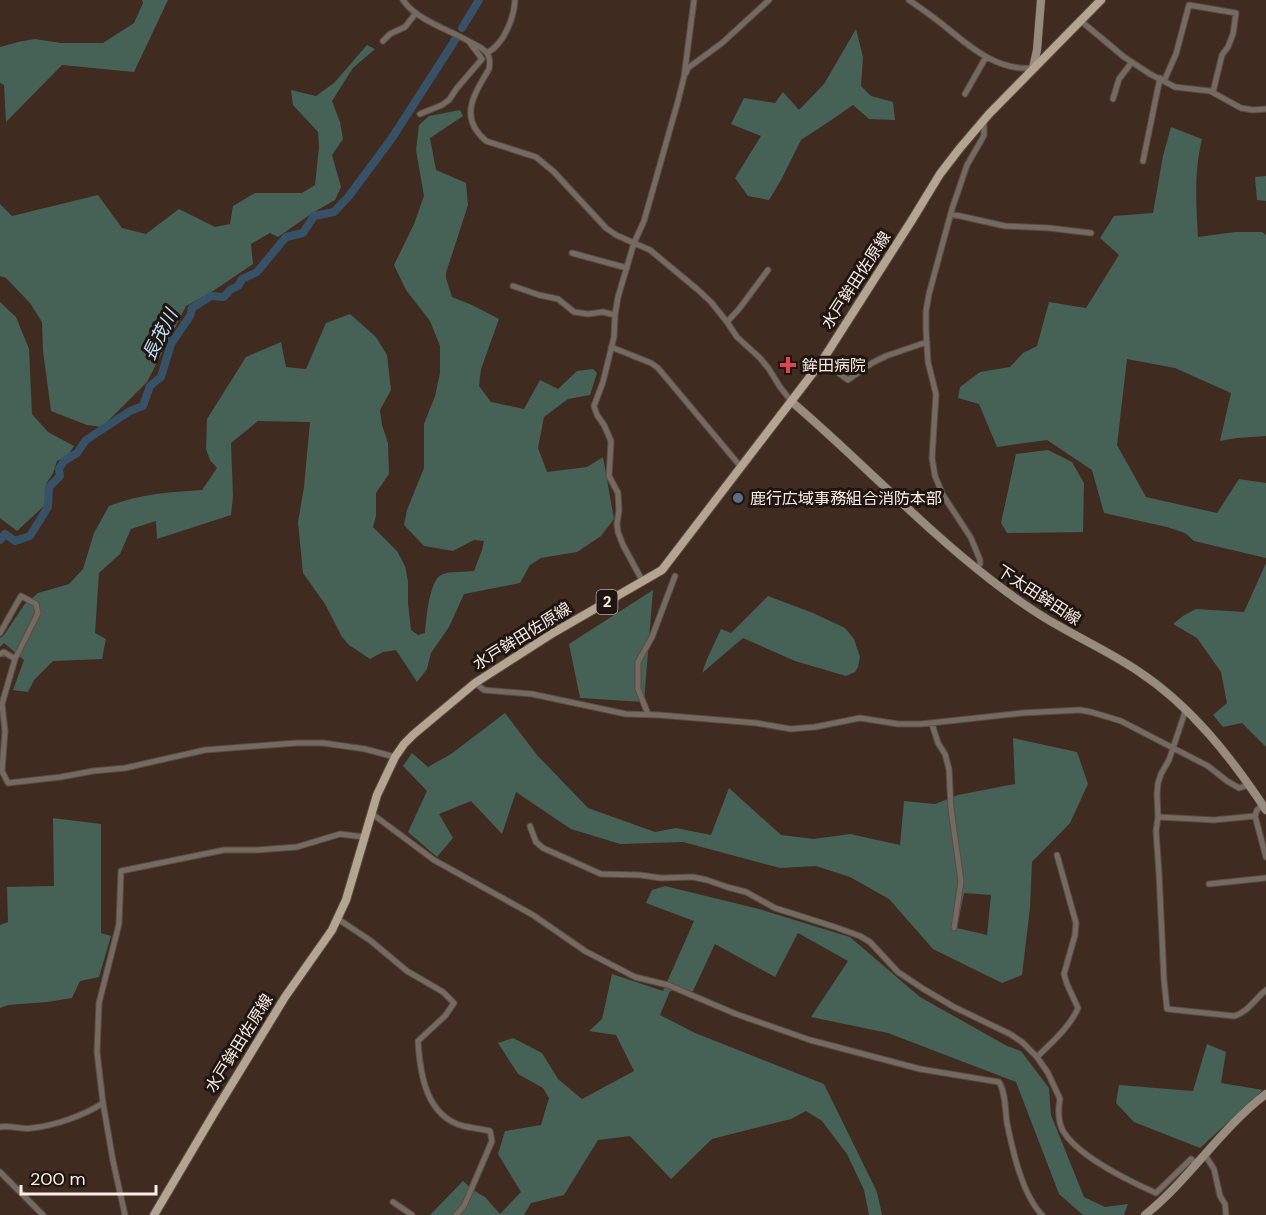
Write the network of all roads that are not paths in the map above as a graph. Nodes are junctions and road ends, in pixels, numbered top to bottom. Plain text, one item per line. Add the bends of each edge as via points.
1 (403, 0) edge
2 (515, 0) edge
3 (694, 0) edge
4 (769, 0) edge
5 (909, 0) edge
6 (1041, 0) edge
7 (1101, 0) edge
8 (1212, 0) edge
9 (1189, 2) edge
10 (1210, 8) junction
11 (416, 13) junction
12 (1081, 21) junction
13 (383, 41) dead end
14 (470, 42) junction
15 (488, 53) junction
16 (986, 57) junction
17 (1132, 62) junction
18 (1033, 68) junction
19 (684, 77) junction
20 (1162, 80) junction
21 (1213, 92) junction
22 (965, 94) dead end
23 (1113, 99) dead end
24 (1266, 109) edge
25 (420, 114) dead end
26 (984, 120) junction
27 (1143, 161) dead end
28 (951, 214) junction
29 (1091, 233) dead end
30 (634, 243) junction
31 (572, 253) dead end
32 (627, 268) junction
33 (768, 270) dead end
34 (513, 286) dead end
35 (615, 315) junction
36 (727, 322) junction
37 (927, 342) junction
38 (611, 347) junction
39 (822, 362) junction
40 (792, 402) junction
41 (741, 467) junction
42 (976, 569) junction
43 (675, 576) dead end
44 (643, 582) junction
45 (0, 633) edge
46 (0, 654) edge
47 (15, 659) junction
48 (475, 683) junction
49 (1186, 709) junction
50 (648, 714) junction
51 (932, 723) junction
52 (1173, 746) junction
53 (395, 757) junction
54 (1249, 785) junction
55 (1264, 808) edge
56 (371, 813) junction
57 (1255, 816) junction
58 (1158, 817) junction
59 (530, 826) dead end
60 (364, 837) junction
61 (1057, 855) dead end
62 (1266, 856) edge
63 (1266, 878) edge
64 (1209, 884) dead end
65 (338, 919) junction
66 (954, 928) dead end
67 (1266, 990) edge
68 (1037, 1057) junction
69 (1266, 1094) edge
70 (103, 1103) junction
71 (0, 1127) edge
72 (1205, 1155) junction
73 (1197, 1164) junction
74 (0, 1172) edge
75 (393, 1202) dead end
76 (43, 1215) edge
77 (125, 1215) edge
78 (154, 1215) edge
79 (412, 1215) edge
80 (456, 1215) edge
81 (1042, 1215) edge
82 (1145, 1215) edge
83 (1226, 1215) edge

1 - 11 street
2 - 15 street via 506,31
3 - 19 street
4 - 19 street via 688,68
5 - 16 street
6 - 18 main road
7 - 12 main road, 水戸鉾田佐原線 / 2
8 - 10 street
9 - 10 street
9 - 20 street via 1176,54
10 - 21 street via 1236,13
11 - 13 street via 405,27
11 - 14 street
12 - 17 street
12 - 18 main road, 水戸鉾田佐原線 / 2
14 - 15 street
14 - 25 street via 482,59 449,100
15 - 30 street via 489,69 470,106 479,135 486,141 536,157 606,228
16 - 18 street via 1008,66
16 - 22 street
17 - 20 street
17 - 23 street via 1119,79
18 - 26 main road, 水戸鉾田佐原線 / 2
19 - 30 street via 644,221
20 - 21 street via 1175,87
20 - 27 street
21 - 24 street via 1241,108
26 - 28 street via 984,135 967,165
26 - 39 main road, 水戸鉾田佐原線 / 2 via 940,174
28 - 29 street via 1005,226
28 - 37 street via 929,294
30 - 32 street
30 - 36 street via 661,257 711,302
31 - 32 street
32 - 35 street
33 - 36 street
34 - 35 street via 558,299 574,312
35 - 38 street
36 - 40 street via 737,338 767,366
37 - 39 street via 886,356 848,380
37 - 42 street via 936,394 932,458 935,477 971,538 980,560
38 - 41 street via 658,368
38 - 44 street via 594,406 611,441 609,476 618,493 618,532
39 - 40 main road, 水戸鉾田佐原線 / 2
40 - 41 main road, 水戸鉾田佐原線 / 2
40 - 42 main road, 下太田鉾田線
41 - 44 main road, 水戸鉾田佐原線 / 2 via 668,564
42 - 49 main road, 下太田鉾田線 via 1048,620 1137,670
43 - 50 street via 638,662 638,690
44 - 48 main road, 水戸鉾田佐原線 / 2
45 - 47 street via 21,596 36,604 38,613
46 - 47 street via 4,652
47 - 53 street via 2,704 2,771 8,783 125,768 205,750 296,742 365,748
48 - 50 street via 484,690 532,694 626,714
48 - 53 main road, 水戸鉾田佐原線 / 2 via 414,734
49 - 52 street
49 - 54 main road, 下太田鉾田線
50 - 51 street via 791,729 860,718 898,724
51 - 52 street via 1080,710 1121,721
51 - 66 street via 949,769 961,881
52 - 54 street via 1239,788
52 - 58 street via 1158,783
53 - 56 main road, 水戸鉾田佐原線 / 2
54 - 55 main road, 下太田鉾田線
55 - 57 street via 1257,810
56 - 60 main road, 水戸鉾田佐原線 / 2
56 - 81 street via 434,860 635,977 668,985 810,1040 920,1069 999,1082 1018,1167 1028,1196
57 - 58 street via 1214,820
57 - 62 street
58 - 67 street via 1155,831 1167,1010 1240,1015
59 - 68 street via 543,849 601,874 707,880 746,892 774,908 860,936 898,972 1010,1034
60 - 65 main road, 水戸鉾田佐原線 / 2
60 - 70 street via 340,834 297,847 224,850 121,871 119,924 99,1003 97,1052
61 - 68 street via 1076,923 1064,974 1078,1008
63 - 64 street
65 - 78 main road, 水戸鉾田佐原線 / 2 via 285,997
65 - 80 street via 454,1003 418,1041 426,1092 444,1117 461,1126 490,1131 492,1141 464,1206
68 - 73 street via 1060,1099 1061,1129 1083,1153 1156,1193 1191,1159
69 - 72 main road
70 - 71 street via 74,1118 32,1128
70 - 77 street
72 - 73 main road
72 - 83 street via 1214,1169
73 - 82 main road
74 - 76 street
75 - 79 street

